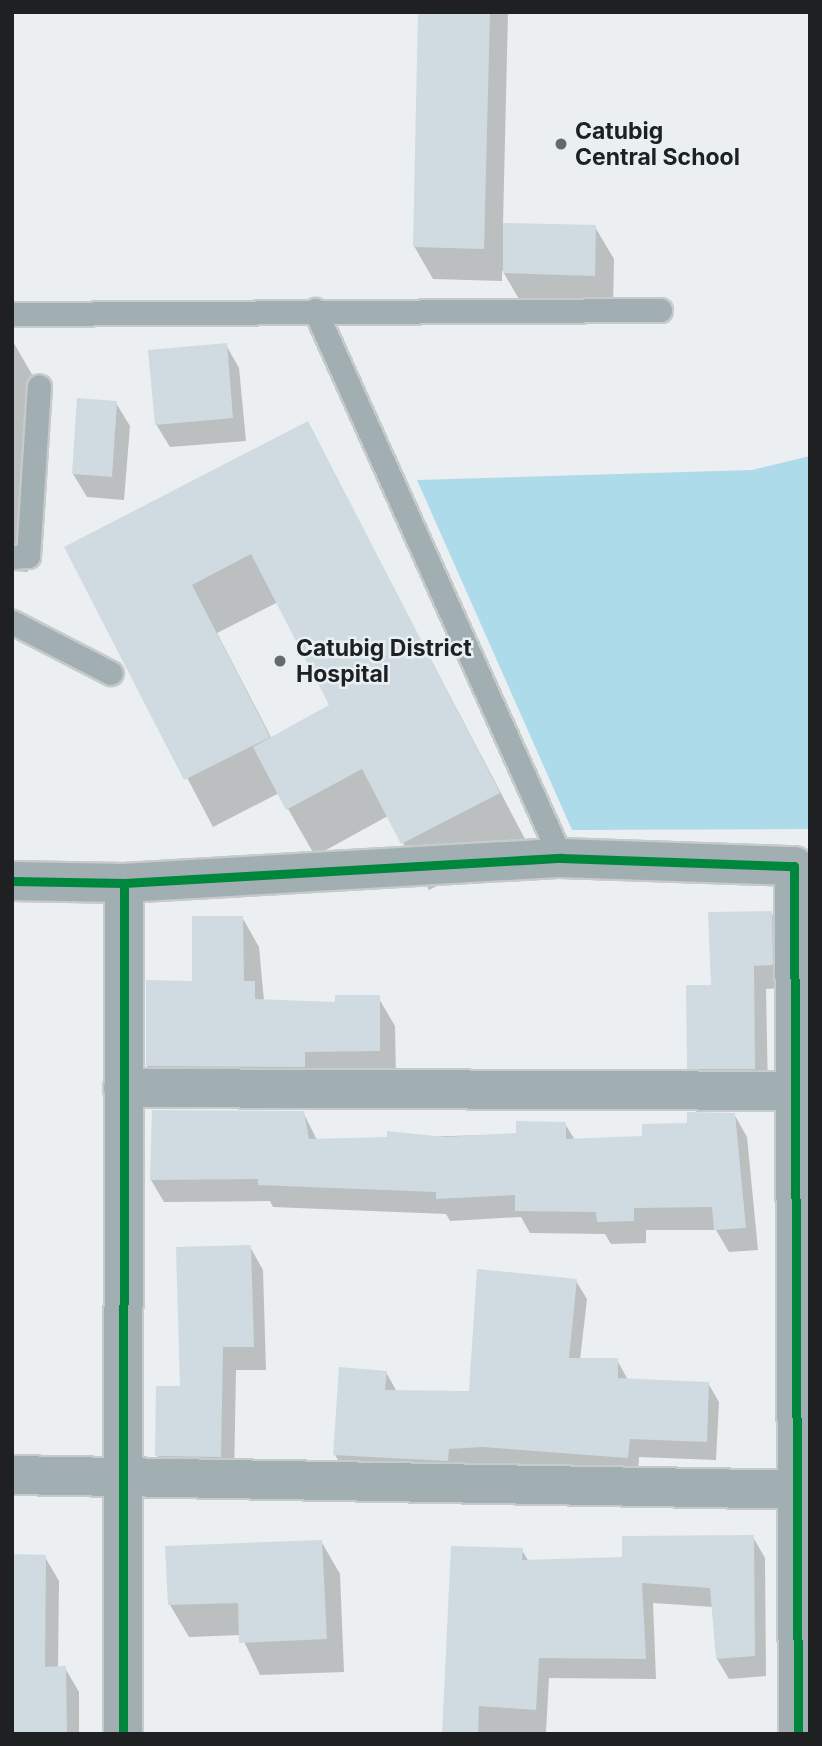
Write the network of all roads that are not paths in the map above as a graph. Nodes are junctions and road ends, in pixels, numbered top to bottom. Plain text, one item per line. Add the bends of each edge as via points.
1 (314, 310) junction
2 (660, 310) dead end
3 (12, 314) edge
4 (39, 386) dead end
5 (12, 557) edge
6 (12, 622) edge
7 (111, 673) dead end
8 (561, 858) junction
9 (12, 881) edge
10 (124, 883) junction
11 (123, 1088) junction
12 (798, 1091) junction
13 (12, 1475) edge
14 (125, 1479) junction
15 (804, 1490) edge
16 (124, 1734) edge
17 (798, 1734) edge

1 - 2 lane
1 - 3 lane
1 - 8 lane
4 - 5 lane via 28,555
6 - 7 lane
8 - 10 street
8 - 12 street via 794,866
9 - 10 street
10 - 11 street
11 - 12 street
11 - 14 street
12 - 15 street
13 - 14 street
14 - 15 street
14 - 16 street
15 - 17 street

